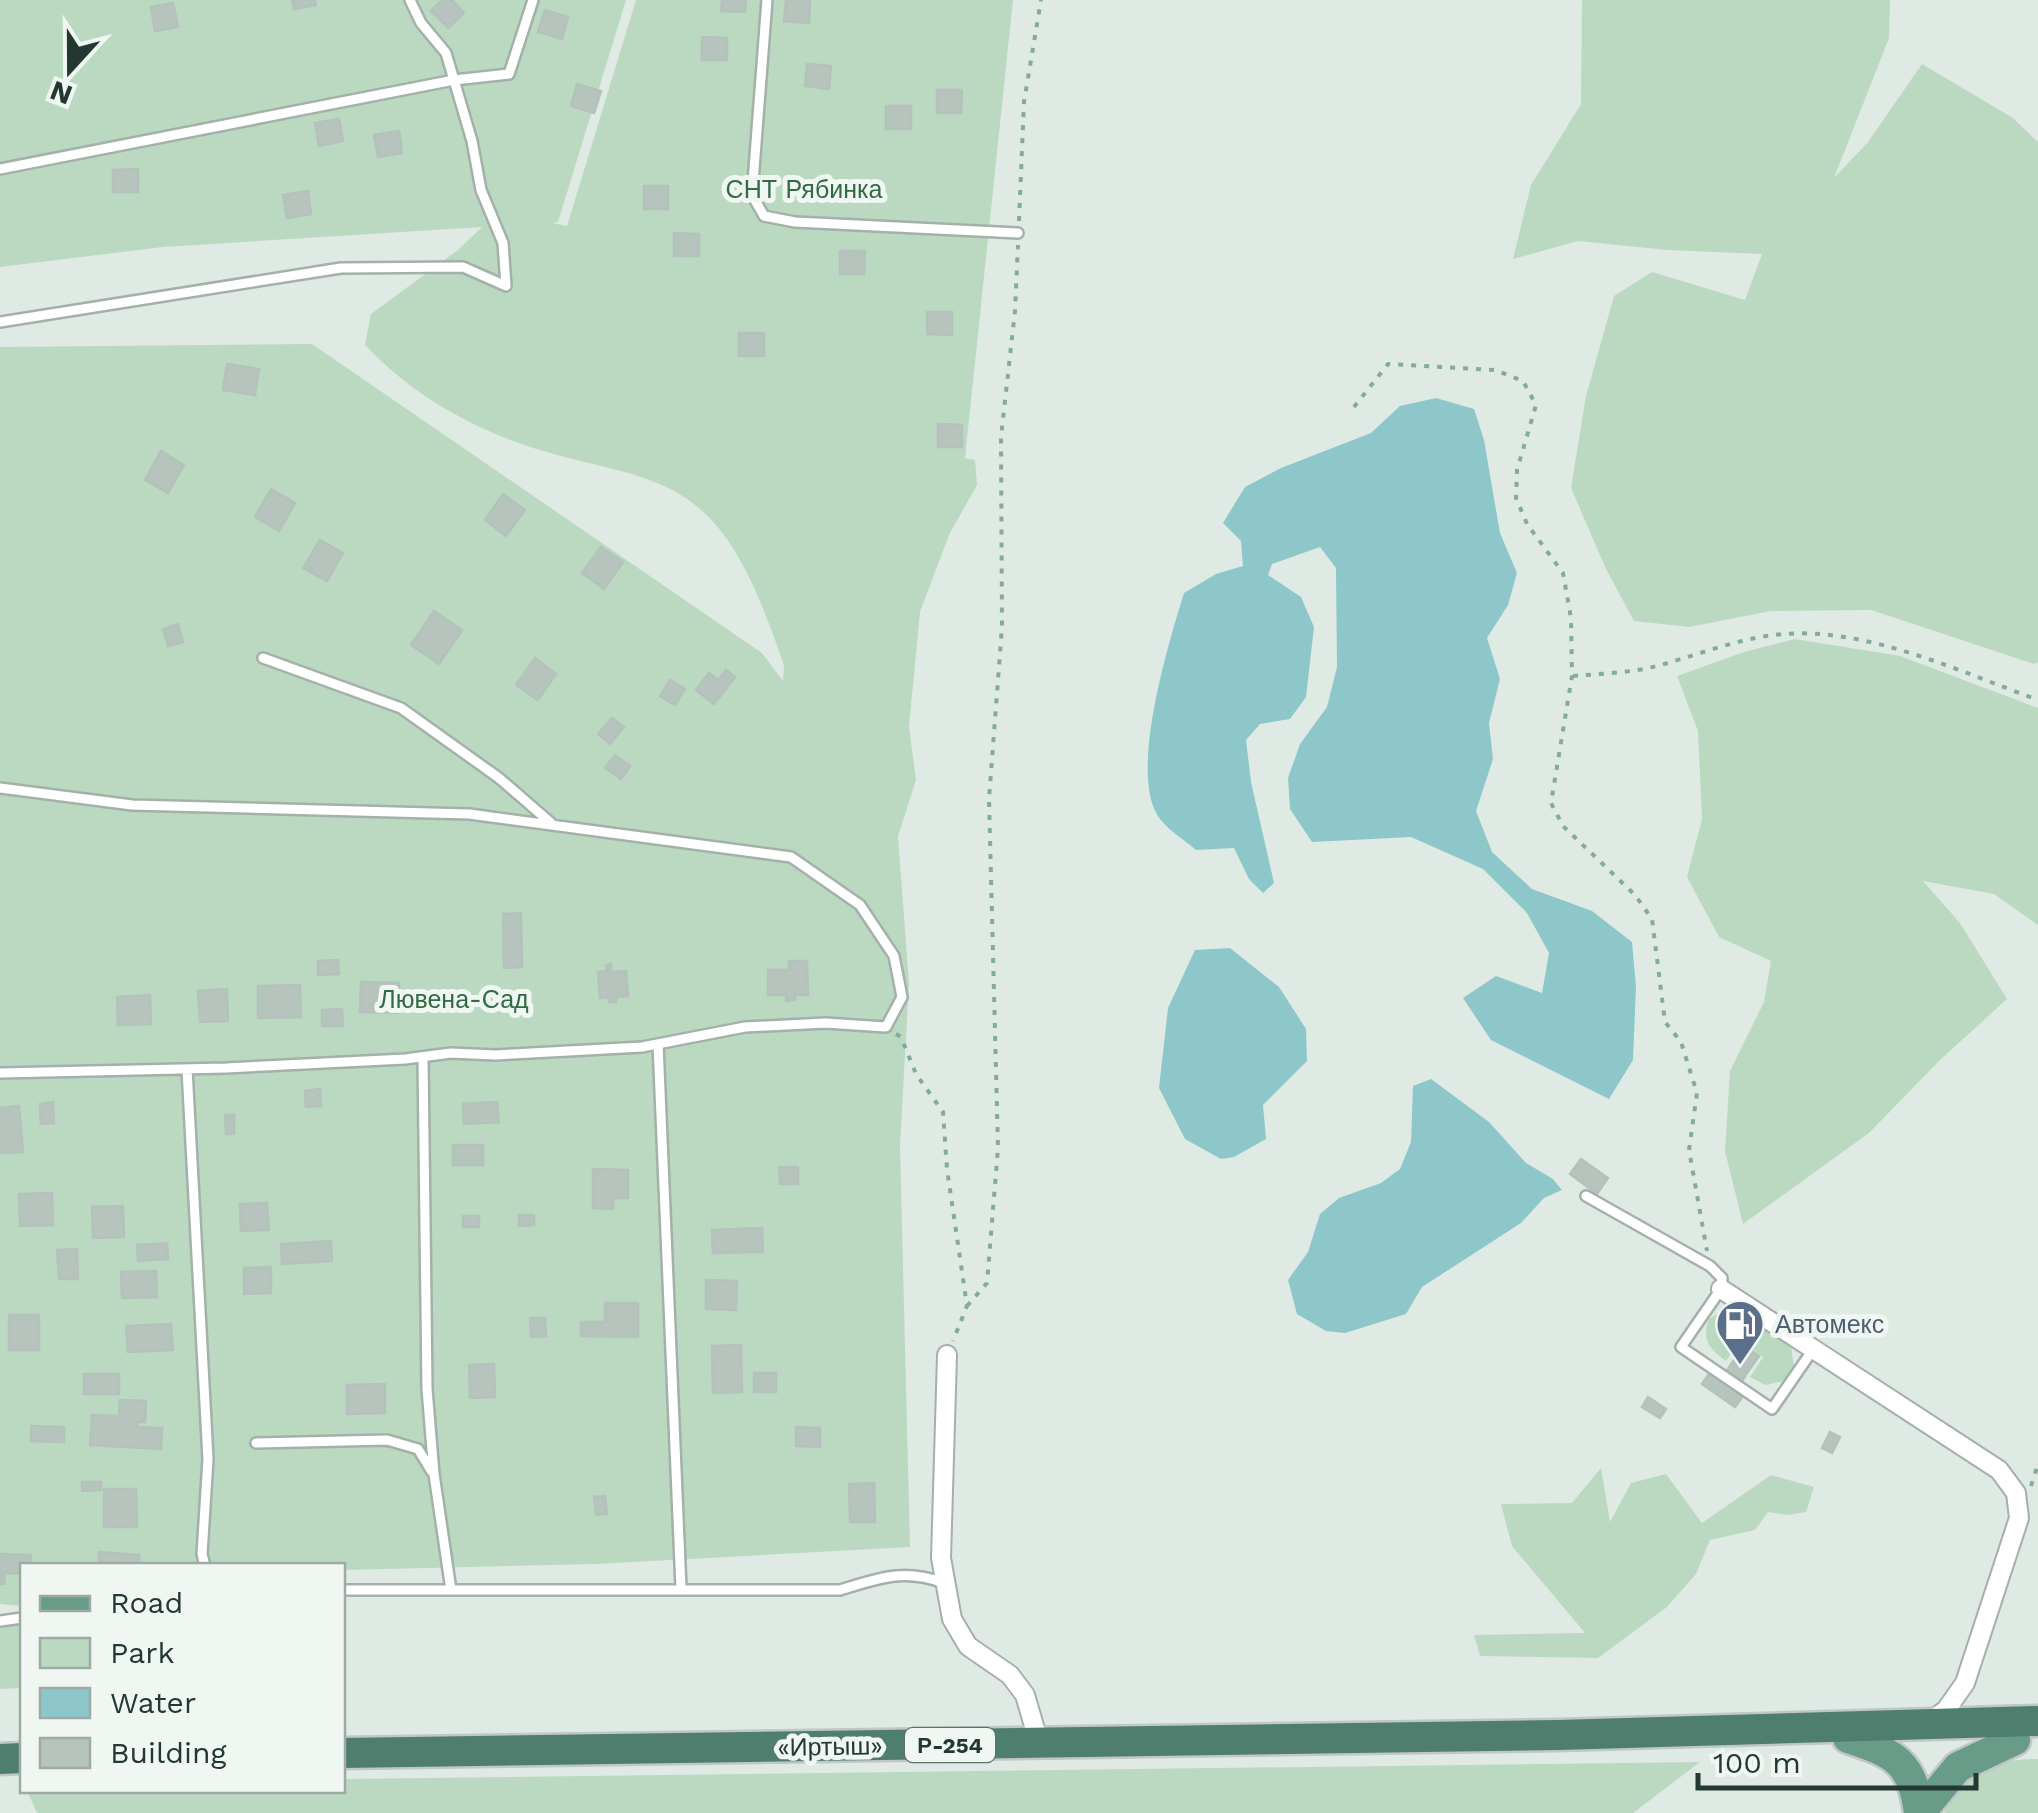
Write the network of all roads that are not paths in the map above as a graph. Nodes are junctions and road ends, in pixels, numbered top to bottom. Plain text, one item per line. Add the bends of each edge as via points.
1 (410, 0) edge
2 (533, 0) edge
3 (766, 0) edge
4 (454, 80) junction
5 (0, 169) edge
6 (1018, 233) road end
7 (0, 322) edge
8 (263, 658) dead end
9 (0, 788) edge
10 (553, 825) junction
11 (658, 1044) junction
12 (424, 1057) junction
13 (188, 1069) junction
14 (0, 1073) edge
15 (1586, 1196) dead end
16 (1721, 1289) junction
17 (1812, 1351) junction
18 (947, 1355) road end
19 (256, 1443) dead end
20 (434, 1474) junction
21 (204, 1563) edge
22 (944, 1583) junction
23 (681, 1588) junction
24 (345, 1590) edge
25 (451, 1590) junction
26 (1965, 1683) junction
27 (1986, 1722) junction
28 (1928, 1723) junction
29 (2030, 1733) edge
30 (1558, 1735) junction
31 (1848, 1738) junction
32 (1039, 1744) junction
33 (345, 1753) edge
34 (1920, 1813) edge

1 - 4 lane via 446,53
2 - 4 lane via 509,74
3 - 6 lane via 752,195 764,216
4 - 5 lane
4 - 7 lane via 503,243 506,286 463,267 341,268
8 - 10 lane via 401,708
9 - 10 lane via 132,805 470,814
10 - 11 lane via 791,858 860,905 894,956 902,997 886,1027 745,1027
11 - 12 lane
11 - 23 lane
12 - 13 lane
12 - 20 lane
13 - 14 lane
13 - 21 lane via 208,1459
15 - 16 lane via 1710,1266 1722,1278
16 - 17 street
16 - 17 lane via 1682,1347 1772,1409
17 - 26 street via 1999,1470 2016,1493 2020,1518
18 - 22 street
19 - 20 lane via 388,1440 418,1449
20 - 25 lane
22 - 23 lane via 918,1573 840,1590
22 - 32 street via 952,1620 968,1646 1010,1676 1025,1696
23 - 25 lane
24 - 25 lane
26 - 27 street
26 - 28 street
27 - 28 highway, «Иртыш» / Р-254
27 - 29 highway, «Иртыш» / Р-254
28 - 30 highway, «Иртыш» / Р-254
29 - 31 highway, «Иртыш» / Р-254
29 - 34 main road via 1958,1767
30 - 31 highway, «Иртыш» / Р-254
30 - 32 highway, «Иртыш» / Р-254
31 - 34 main road via 1899,1760 1916,1788
32 - 33 highway, «Иртыш» / Р-254

